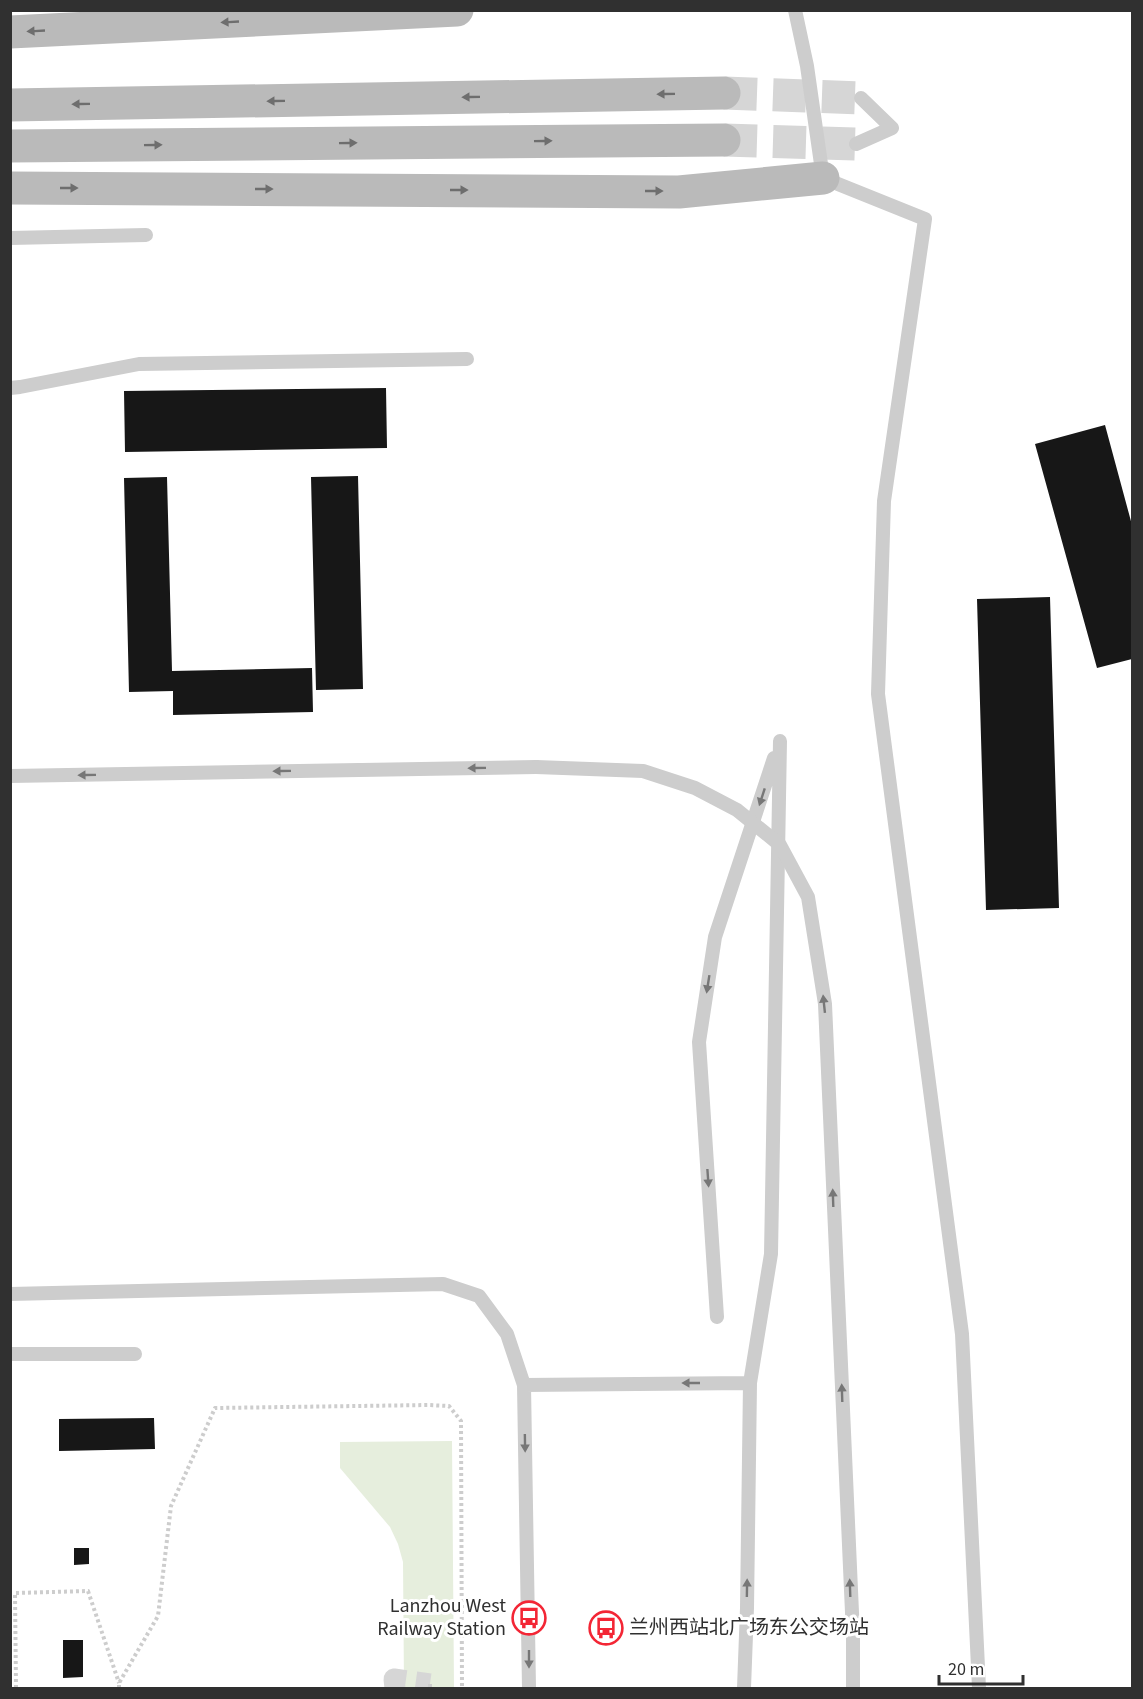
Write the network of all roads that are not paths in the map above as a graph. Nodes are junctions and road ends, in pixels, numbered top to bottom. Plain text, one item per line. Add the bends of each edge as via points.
1 (457, 10) edge
2 (795, 10) edge
3 (10, 32) edge
4 (724, 93) tunnel mouth
5 (861, 98) tunnel mouth
6 (10, 105) edge
7 (724, 140) tunnel mouth
8 (856, 144) tunnel mouth
9 (10, 146) edge
10 (823, 178) junction
11 (10, 188) edge
12 (146, 235) dead end
13 (10, 238) edge
14 (467, 359) dead end
15 (10, 388) edge
16 (10, 776) edge
17 (10, 1294) edge
18 (717, 1317) dead end
19 (10, 1354) edge
20 (135, 1354) dead end
21 (750, 1383) junction
22 (524, 1384) junction
23 (529, 1689) edge
24 (744, 1689) edge
25 (853, 1689) edge
26 (979, 1689) edge

1 -> 3 main road
2 - 10 lane
4 -> 6 main road
5 - 8 lane via 892,128
9 -> 7 main road
11 -> 10 main road via 679,192
10 - 26 lane via 926,219 884,501 878,694 962,1334
12 - 13 lane
14 - 15 lane via 139,364
25 -> 16 lane, bridge via 825,1004 808,897 780,845 737,810 695,788 643,771 536,767
17 - 22 lane via 443,1284 479,1296 507,1334
21 -> 18 lane via 771,1254 780,741 715,938 699,1042
19 - 20 lane
21 -> 22 lane
24 -> 21 lane
22 -> 23 lane

